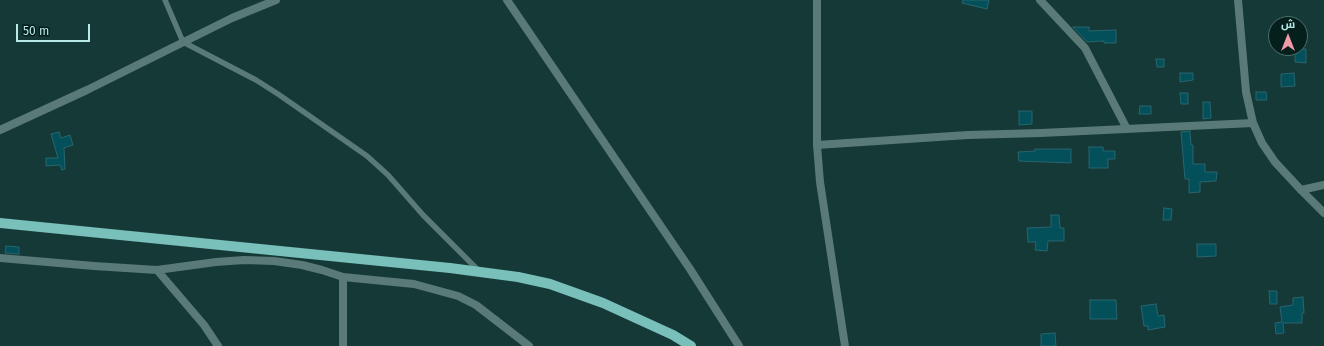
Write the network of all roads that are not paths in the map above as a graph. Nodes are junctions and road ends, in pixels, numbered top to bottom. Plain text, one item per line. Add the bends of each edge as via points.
1 (164, 0) edge
2 (276, 0) edge
3 (507, 0) edge
4 (816, 0) edge
5 (1040, 0) edge
6 (1238, 0) edge
7 (183, 42) junction
8 (1253, 123) junction
9 (1127, 129) junction
10 (0, 130) edge
11 (817, 145) junction
12 (1324, 185) edge
13 (1301, 190) junction
14 (1324, 213) edge
15 (0, 223) edge
16 (0, 258) edge
17 (157, 270) junction
18 (480, 272) junction
19 (342, 277) junction
20 (218, 346) edge
21 (343, 346) edge
22 (529, 346) edge
23 (691, 346) edge
24 (739, 346) edge
25 (845, 346) edge

1 - 7 lane
2 - 7 street
3 - 24 street via 690,269
4 - 11 street
5 - 9 street via 1085,48
6 - 8 street via 1246,92
7 - 10 street
7 - 18 lane via 256,80 367,156
8 - 9 street
8 - 13 street via 1275,162
9 - 11 street via 968,135
11 - 25 street via 820,182
12 - 13 street
13 - 14 street
15 - 18 main road
16 - 17 street
17 - 19 street via 216,262 260,260 302,265
17 - 20 street via 204,325
18 - 23 main road via 518,277 564,289 603,303
19 - 21 street
19 - 22 street via 414,284 458,296 476,305

